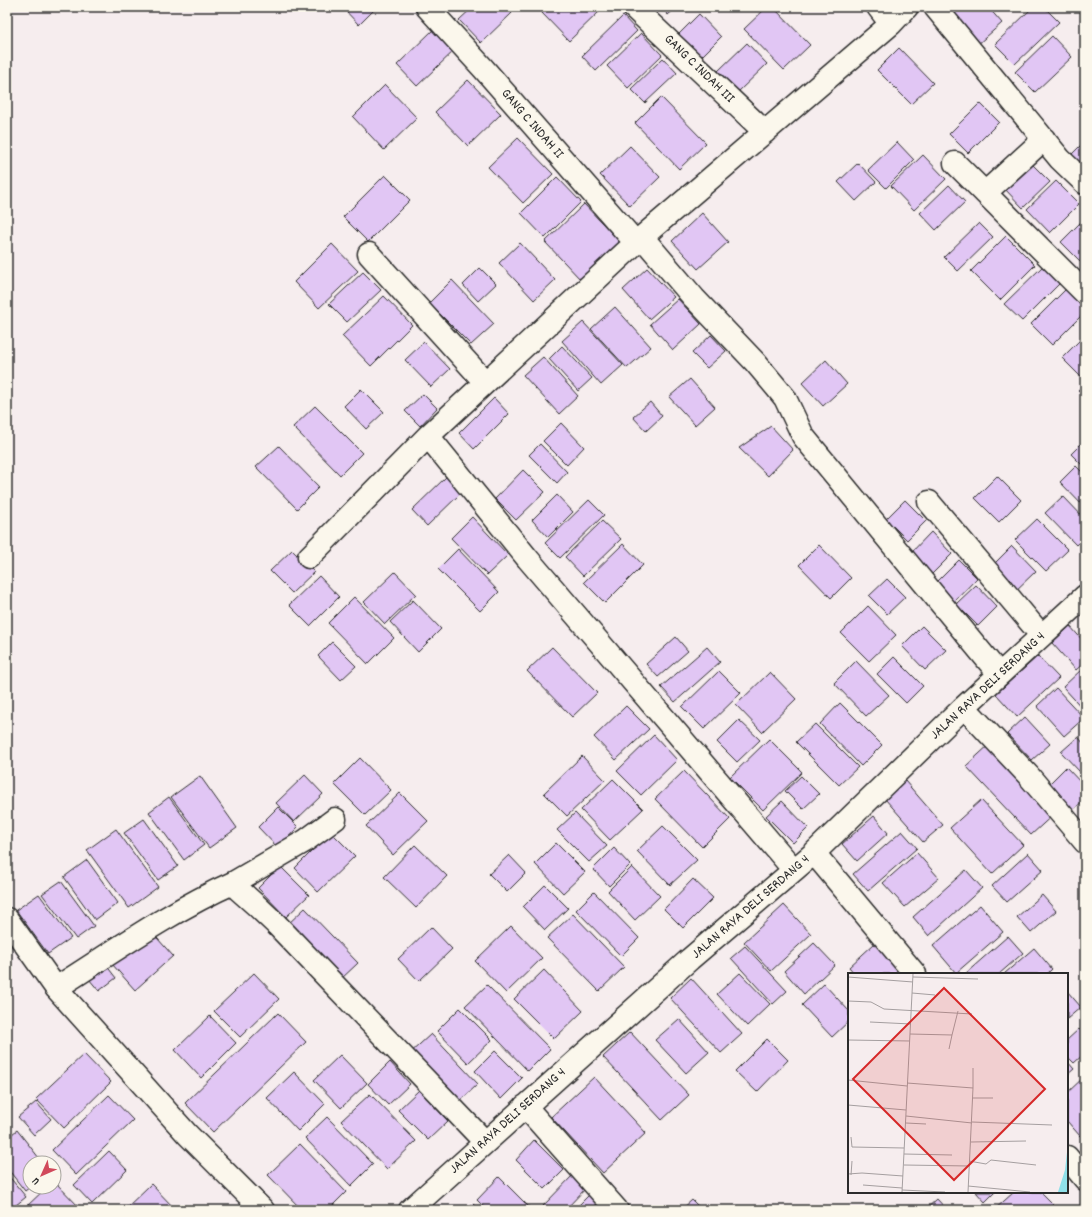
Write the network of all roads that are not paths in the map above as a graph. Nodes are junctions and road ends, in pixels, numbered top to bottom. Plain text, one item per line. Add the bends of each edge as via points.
1 (427, 7) edge
2 (633, 7) edge
3 (907, 7) edge
4 (934, 7) edge
5 (884, 16) edge
6 (765, 132) junction
7 (1044, 139) junction
8 (955, 163) dead end
9 (1085, 183) edge
10 (985, 193) junction
11 (639, 240) junction
12 (369, 254) dead end
13 (1085, 293) edge
14 (485, 382) junction
15 (428, 436) junction
16 (930, 502) dead end
17 (309, 557) dead end
18 (1085, 596) edge
19 (1041, 635) junction
20 (999, 674) junction
21 (964, 707) junction
22 (335, 819) dead end
23 (1085, 842) edge
24 (814, 853) junction
25 (794, 870) junction
26 (233, 883) junction
27 (7, 919) edge
28 (913, 973) edge
29 (56, 988) junction
30 (525, 1106) junction
31 (485, 1142) junction
32 (1068, 1158) edge
33 (1085, 1179) edge
34 (420, 1206) edge
35 (263, 1210) edge
36 (618, 1210) edge

1 - 11 street, GANG C INDAH II
2 - 6 street, GANG C INDAH III
3 - 5 street
4 - 7 street
5 - 6 street
6 - 11 street
7 - 9 street via 1060,160
7 - 10 street
8 - 10 street
10 - 13 street
11 - 14 street
11 - 20 street, GANG C INDAH II via 776,387 785,398 803,436
12 - 14 street
14 - 15 street
15 - 17 street
15 - 25 street via 528,559
16 - 19 street
18 - 19 street, JALAN RAYA DELI SERDANG 4
19 - 20 street, JALAN RAYA DELI SERDANG 4
20 - 21 street, JALAN RAYA DELI SERDANG 4
21 - 23 street via 1028,775
21 - 24 street, JALAN RAYA DELI SERDANG 4
22 - 26 street via 305,841
24 - 25 street, JALAN RAYA DELI SERDANG 4
24 - 28 street
25 - 30 street, JALAN RAYA DELI SERDANG 4
26 - 29 street via 206,895
26 - 31 street via 277,925
27 - 29 street
29 - 35 street via 188,1135
30 - 31 street, JALAN RAYA DELI SERDANG 4
30 - 36 street
31 - 34 street, JALAN RAYA DELI SERDANG 4
32 - 33 street

